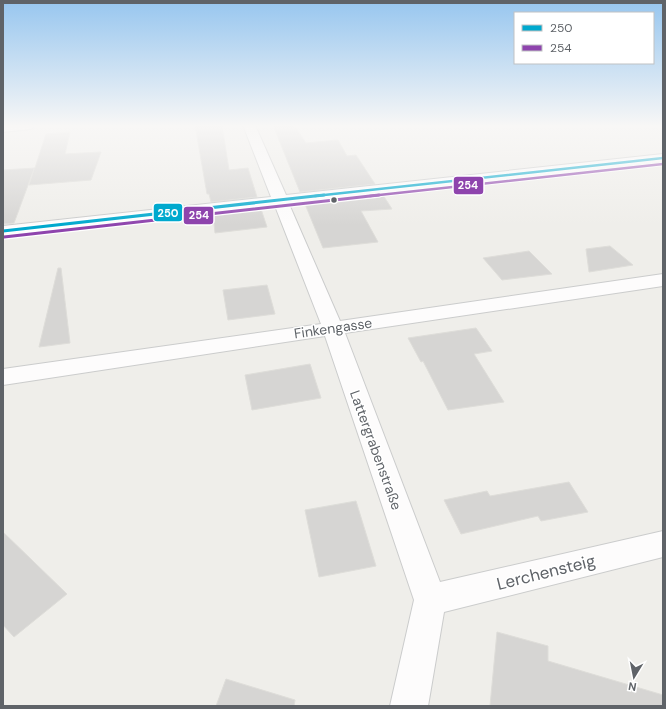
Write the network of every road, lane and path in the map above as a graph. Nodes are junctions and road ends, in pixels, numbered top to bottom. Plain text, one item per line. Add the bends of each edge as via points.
1 (262, 158) edge
2 (663, 158) edge
3 (279, 201) junction
4 (3, 231) edge
5 (663, 280) edge
6 (333, 328) junction
7 (3, 377) edge
8 (663, 544) edge
9 (430, 600) junction
10 (409, 706) edge

1 - 3 street, Lattergrabenstraße
2 - 3 street
3 - 4 street
3 - 6 street, Lattergrabenstraße
5 - 6 street, Finkengasse
6 - 7 street, Finkengasse
6 - 9 street, Lattergrabenstraße
8 - 9 street, Lerchensteig
9 - 10 street

